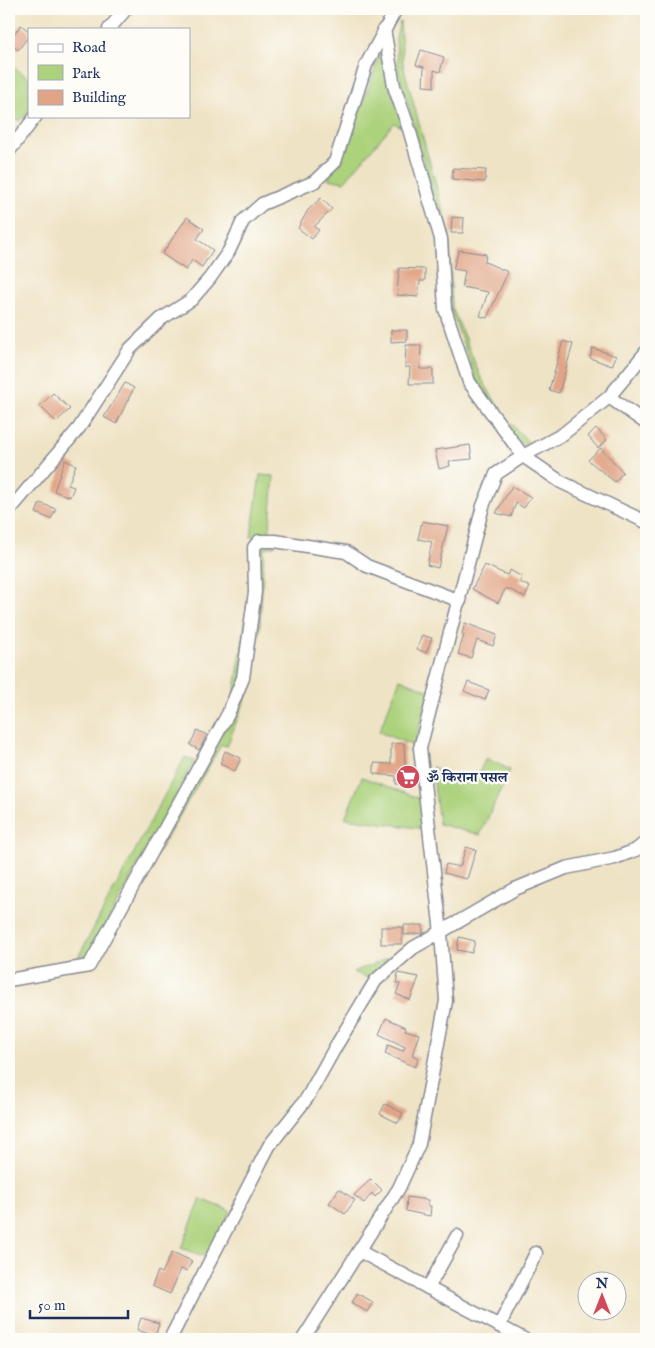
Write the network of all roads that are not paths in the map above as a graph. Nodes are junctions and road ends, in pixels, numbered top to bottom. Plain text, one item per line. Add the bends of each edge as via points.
1 (126, 9) edge
2 (396, 9) edge
3 (110, 28) edge
4 (384, 29) junction
5 (34, 118) edge
6 (9, 151) edge
7 (646, 352) edge
8 (609, 397) junction
9 (646, 423) edge
10 (523, 456) junction
11 (9, 511) edge
12 (646, 522) edge
13 (460, 601) junction
14 (646, 842) edge
15 (441, 933) junction
16 (9, 980) edge
17 (458, 1236) dead end
18 (359, 1251) junction
19 (536, 1253) dead end
20 (428, 1288) junction
21 (499, 1326) junction
22 (170, 1339) edge
23 (304, 1339) edge
24 (524, 1339) edge

1 - 3 street
2 - 4 street
4 - 10 street via 394,86 441,239 445,309 469,382
4 - 11 street via 366,65 335,162 314,182 262,204 243,222 210,278 191,300 161,319 130,350 79,428
5 - 6 street
7 - 8 street
8 - 9 street
8 - 10 street via 563,434
10 - 12 street via 561,482
10 - 13 street via 496,474 483,506
13 - 15 street via 420,748
13 - 16 street via 367,566 346,552 259,540 254,548 255,592 243,678 228,714 88,966
14 - 15 street via 636,850 615,858 566,868 514,889
15 - 18 street via 446,1001 419,1144 399,1188
15 - 22 street via 412,948 376,980 308,1098 269,1146
17 - 20 street
18 - 20 street
18 - 23 street
19 - 21 street
20 - 21 street
21 - 24 street

